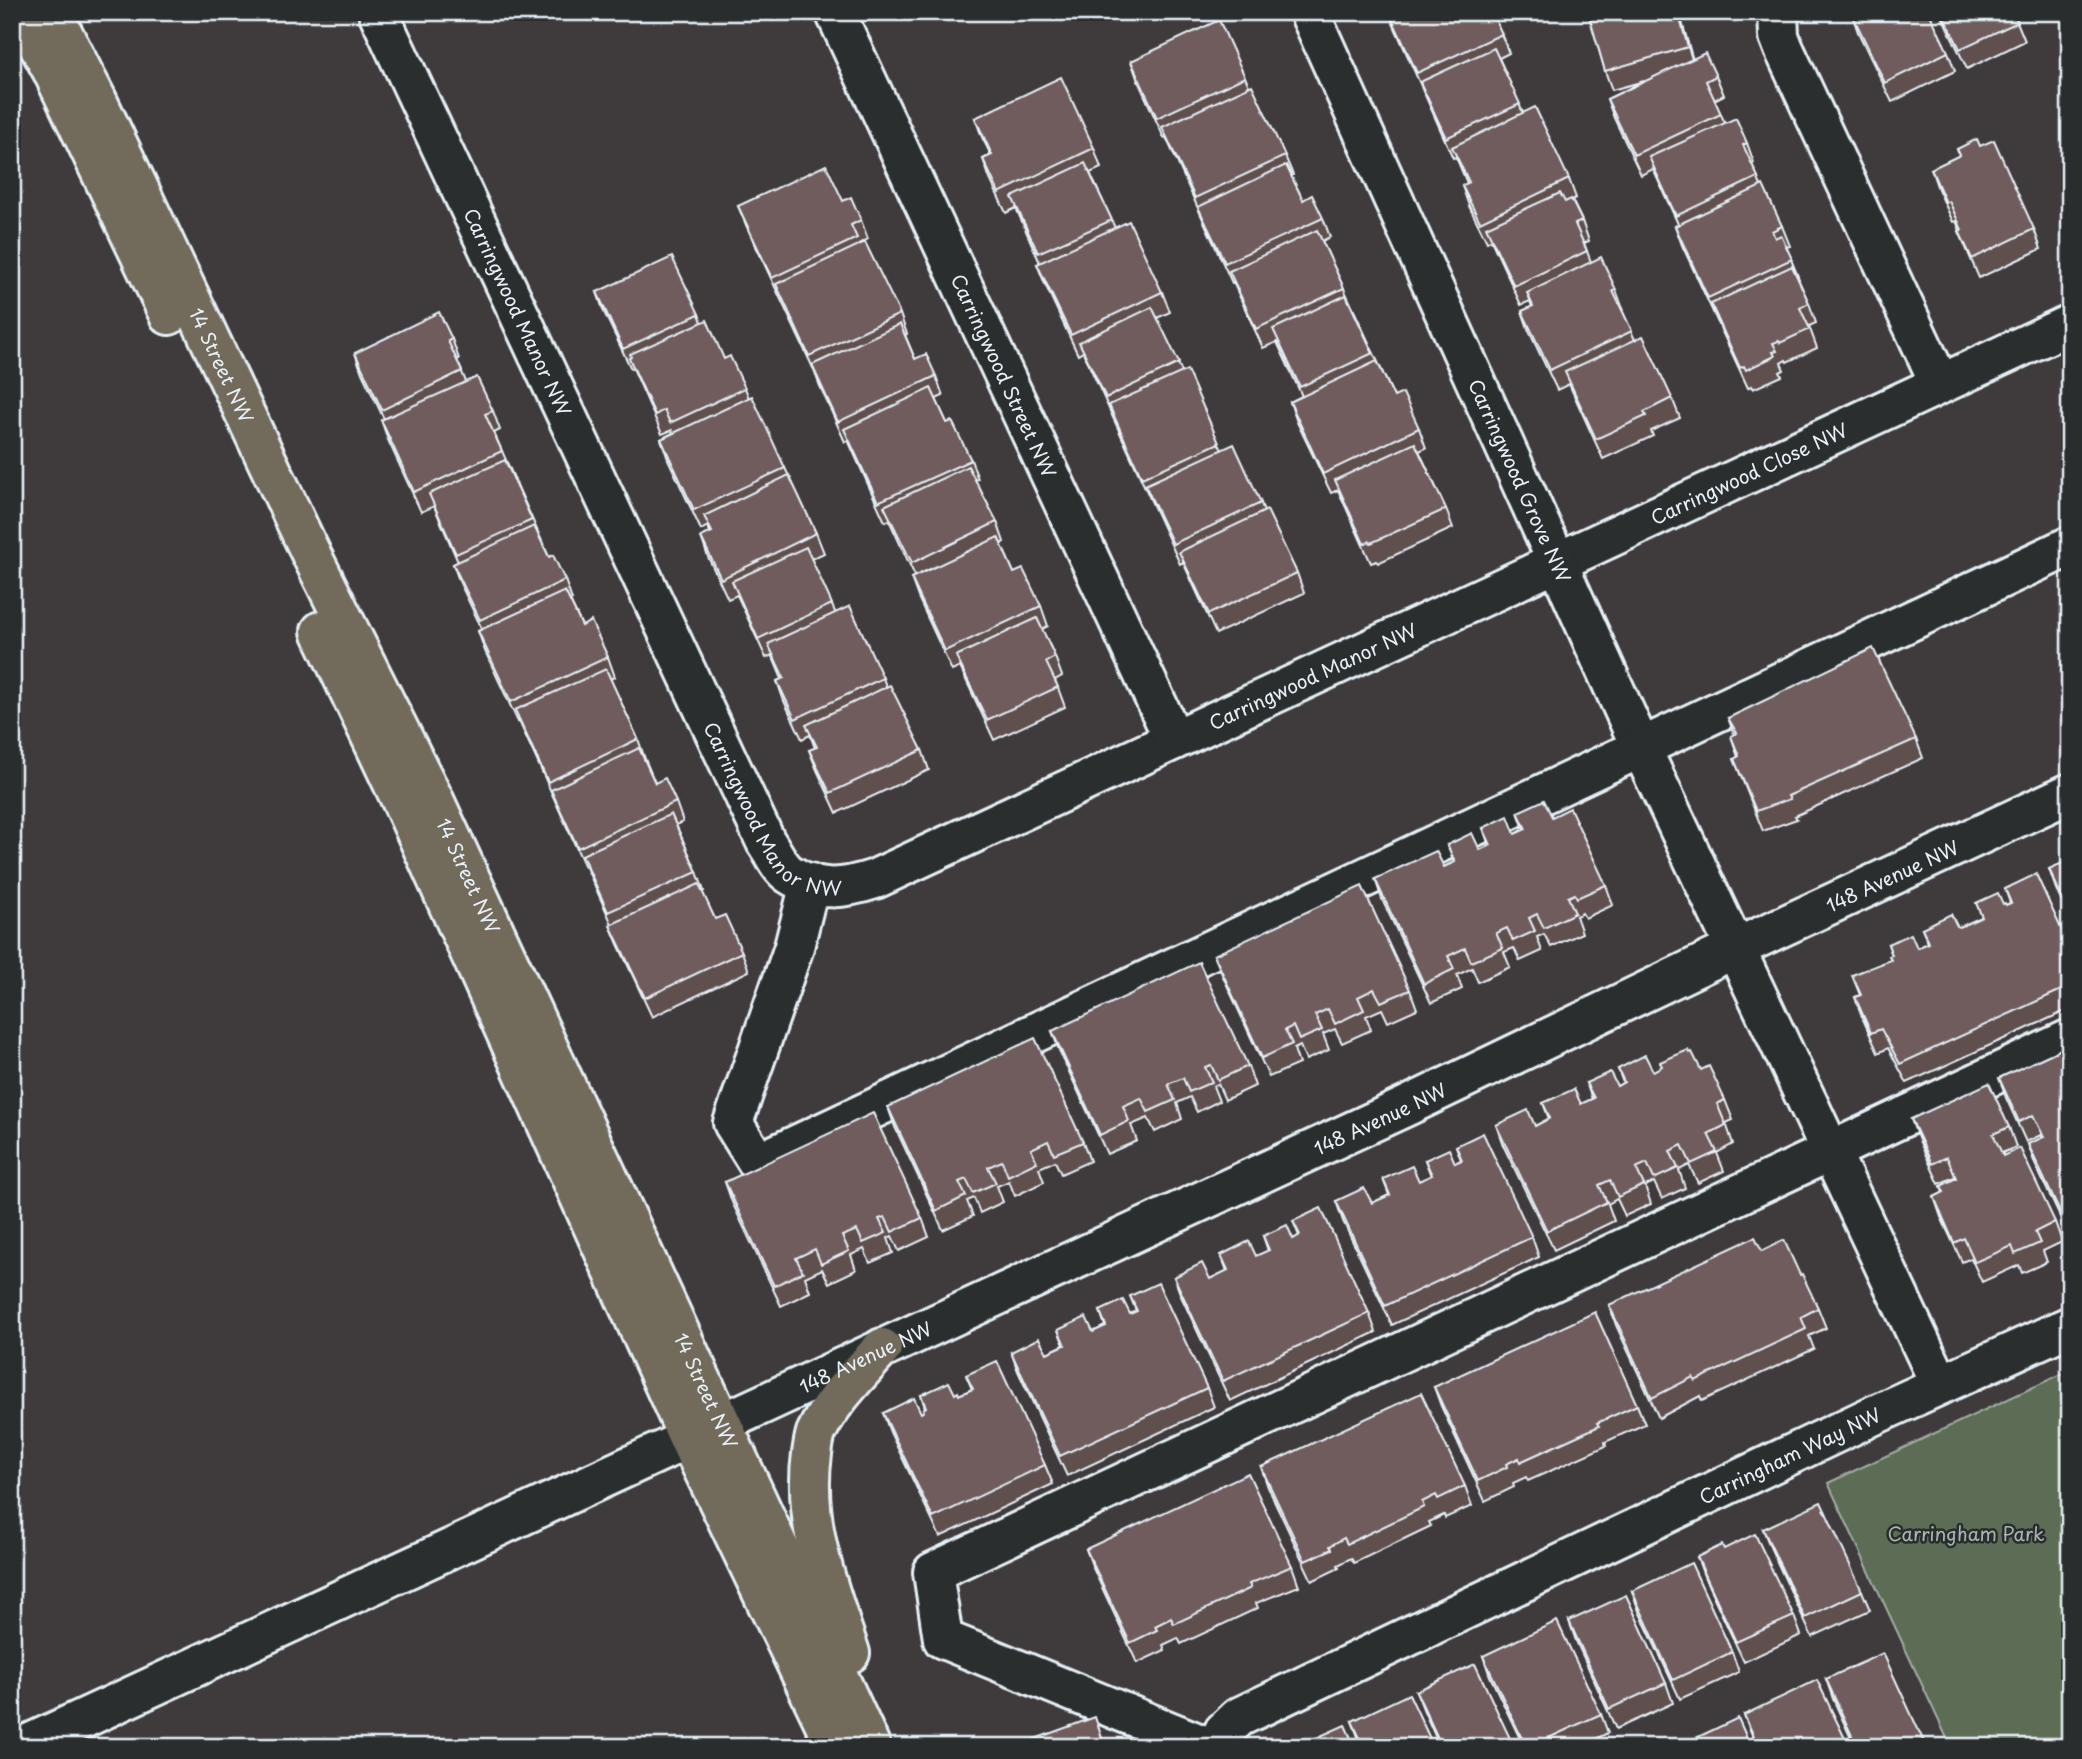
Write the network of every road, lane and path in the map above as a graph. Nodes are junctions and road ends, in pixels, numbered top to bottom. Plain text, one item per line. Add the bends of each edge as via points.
1 (20, 12) edge
2 (52, 12) edge
3 (377, 12) edge
4 (835, 12) edge
5 (1309, 12) edge
6 (1778, 12) edge
7 (2070, 324) edge
8 (1940, 384) junction
9 (2070, 546) edge
10 (1556, 562) junction
11 (1174, 740) junction
12 (1641, 748) junction
13 (2070, 793) edge
14 (810, 883) junction
15 (1734, 949) junction
16 (2070, 1040) edge
17 (1829, 1152) junction
18 (2070, 1326) edge
19 (882, 1348) junction
20 (1940, 1384) junction
21 (704, 1431) junction
22 (22, 1747) edge
23 (836, 1747) edge
24 (871, 1747) edge
25 (885, 1747) edge
26 (1208, 1747) edge
27 (1216, 1747) edge

1 - 21 main road, 14 Street NW via 52,70
2 - 21 main road, 14 Street NW via 318,569 434,800
3 - 14 street, Carringwood Manor NW via 766,842 788,873
4 - 11 street, Carringwood Street NW
5 - 10 street, Carringwood Grove NW
6 - 8 street via 1784,49
7 - 8 street, Carringwood Close NW
8 - 10 street, Carringwood Close NW
9 - 12 street
10 - 11 street, Carringwood Manor NW
10 - 12 street, Carringwood Grove NW
11 - 14 street, Carringwood Manor NW via 875,879 847,888
12 - 14 street via 758,1163 733,1123 794,947
12 - 15 street, Carringwood Grove NW
13 - 15 street, 148 Avenue NW
15 - 17 street
15 - 19 street, 148 Avenue NW
16 - 17 street
17 - 20 street
17 - 26 street via 933,1572 943,1639
18 - 20 street, Carringham Way NW
19 - 21 street, 148 Avenue NW
19 - 25 main road via 816,1434 809,1483 812,1524 828,1586
20 - 27 street, Carringham Way NW via 1239,1717
21 - 22 street, 148 Avenue NW
21 - 23 main road, 14 Street NW
21 - 24 main road, 14 Street NW

